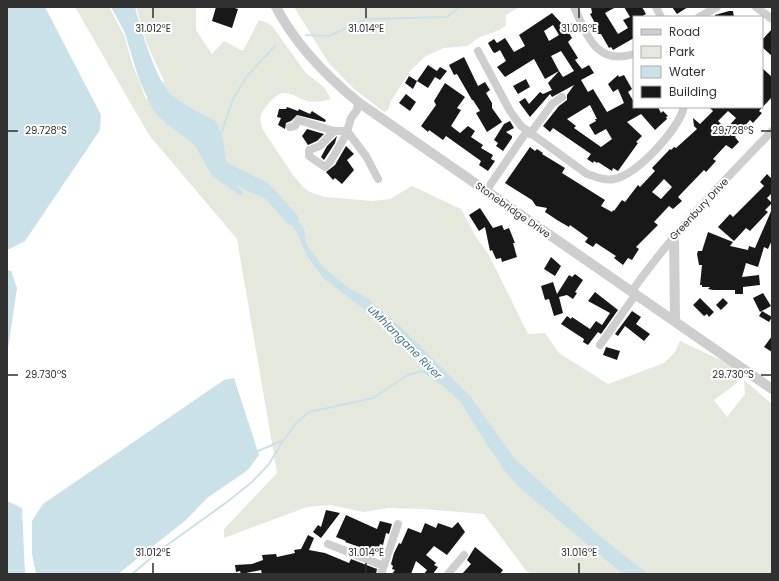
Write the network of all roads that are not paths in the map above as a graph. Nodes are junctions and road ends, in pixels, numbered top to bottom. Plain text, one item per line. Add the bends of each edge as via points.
1 (276, 7) edge
2 (574, 7) edge
3 (656, 7) edge
4 (717, 7) edge
5 (756, 7) edge
6 (660, 16) edge
7 (701, 16) edge
8 (772, 19) edge
9 (478, 51) dead end
10 (633, 54) edge
11 (562, 97) dead end
12 (358, 102) junction
13 (684, 108) edge
14 (290, 127) dead end
15 (334, 131) junction
16 (347, 131) junction
17 (772, 131) edge
18 (529, 133) junction
19 (378, 179) dead end
20 (486, 191) junction
21 (674, 235) junction
22 (634, 292) junction
23 (675, 321) junction
24 (600, 345) dead end
25 (772, 389) edge
26 (398, 524) dead end
27 (328, 544) dead end
28 (464, 555) dead end
29 (384, 566) junction
30 (381, 574) edge
31 (448, 574) edge

1 - 12 street, Stonebridge Drive via 318,67
2 - 10 street via 589,38 600,51 613,56
3 - 6 street
4 - 7 street
5 - 8 street
9 - 18 street via 510,111
11 - 18 street via 552,104
12 - 16 street
12 - 20 street, Stonebridge Drive
13 - 18 street via 677,124 656,148 633,169 613,179 587,174
14 - 15 street via 295,126 298,120
15 - 16 street
15 - 16 street via 320,146 308,150 309,156 325,167
16 - 19 street via 366,156
17 - 21 street, Greenbury Drive
18 - 20 street
20 - 22 street, Stonebridge Drive
21 - 22 street, Greenbury Drive via 654,260
21 - 23 street
22 - 23 street, Stonebridge Drive
22 - 24 street, Greenbury Drive
23 - 25 street, Stonebridge Drive
26 - 29 street
27 - 29 street
28 - 31 street
29 - 30 street

